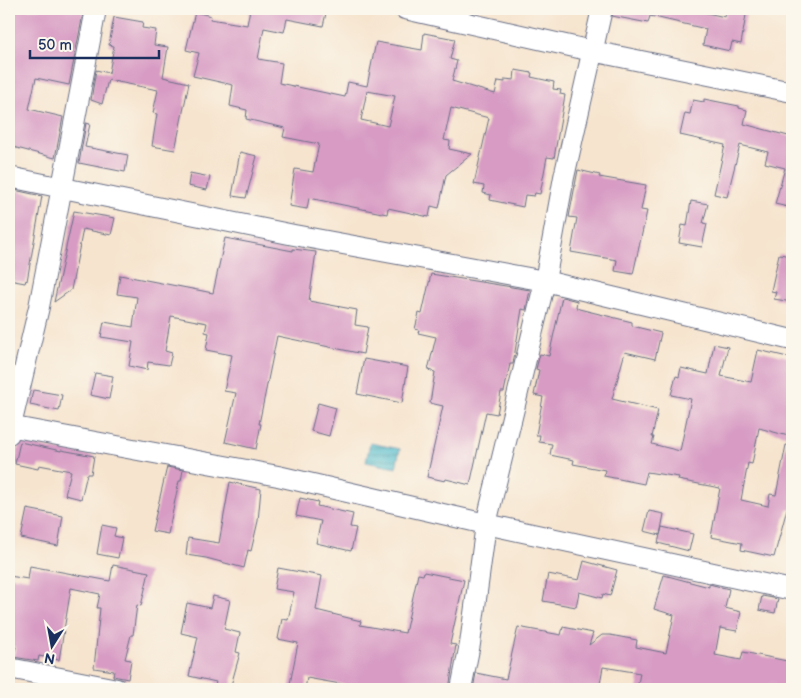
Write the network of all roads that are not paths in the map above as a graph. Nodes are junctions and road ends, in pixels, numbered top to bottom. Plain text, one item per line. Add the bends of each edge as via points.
1 (96, 9) edge
2 (406, 9) edge
3 (602, 9) edge
4 (592, 51) junction
5 (792, 92) edge
6 (9, 177) edge
7 (61, 188) junction
8 (545, 281) junction
9 (792, 340) edge
10 (9, 429) edge
11 (486, 524) junction
12 (792, 590) edge
13 (9, 668) edge
14 (117, 689) edge
15 (461, 689) edge

1 - 7 street
2 - 4 street
3 - 4 street
4 - 5 street
4 - 8 street
6 - 7 street
7 - 8 street
7 - 10 street via 39,307
8 - 9 street
8 - 11 street
10 - 11 street via 278,476
11 - 12 street
11 - 15 street
13 - 14 street

